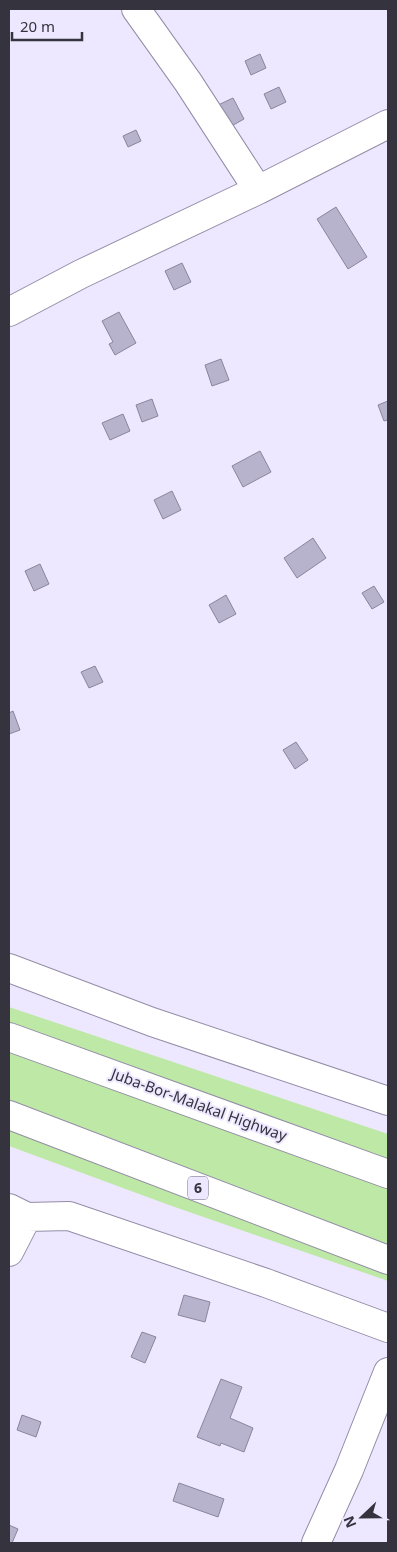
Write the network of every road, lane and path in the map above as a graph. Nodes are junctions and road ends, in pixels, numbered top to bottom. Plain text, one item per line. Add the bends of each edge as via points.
1 (136, 9) edge
2 (388, 124) edge
3 (258, 190) junction
4 (9, 312) edge
5 (9, 968) edge
6 (9, 1037) edge
7 (388, 1101) edge
8 (9, 1115) edge
9 (388, 1174) edge
10 (18, 1213) edge
11 (9, 1252) edge
12 (388, 1260) edge
13 (388, 1328) edge
14 (388, 1372) edge
15 (316, 1543) edge

1 - 3 main road
2 - 3 main road
3 - 4 main road
5 - 7 main road via 152,1022
6 - 9 main road, Juba-Bor-Malakal Highway
8 - 12 main road, 6
10 - 11 main road
10 - 13 main road via 69,1216
14 - 15 main road

